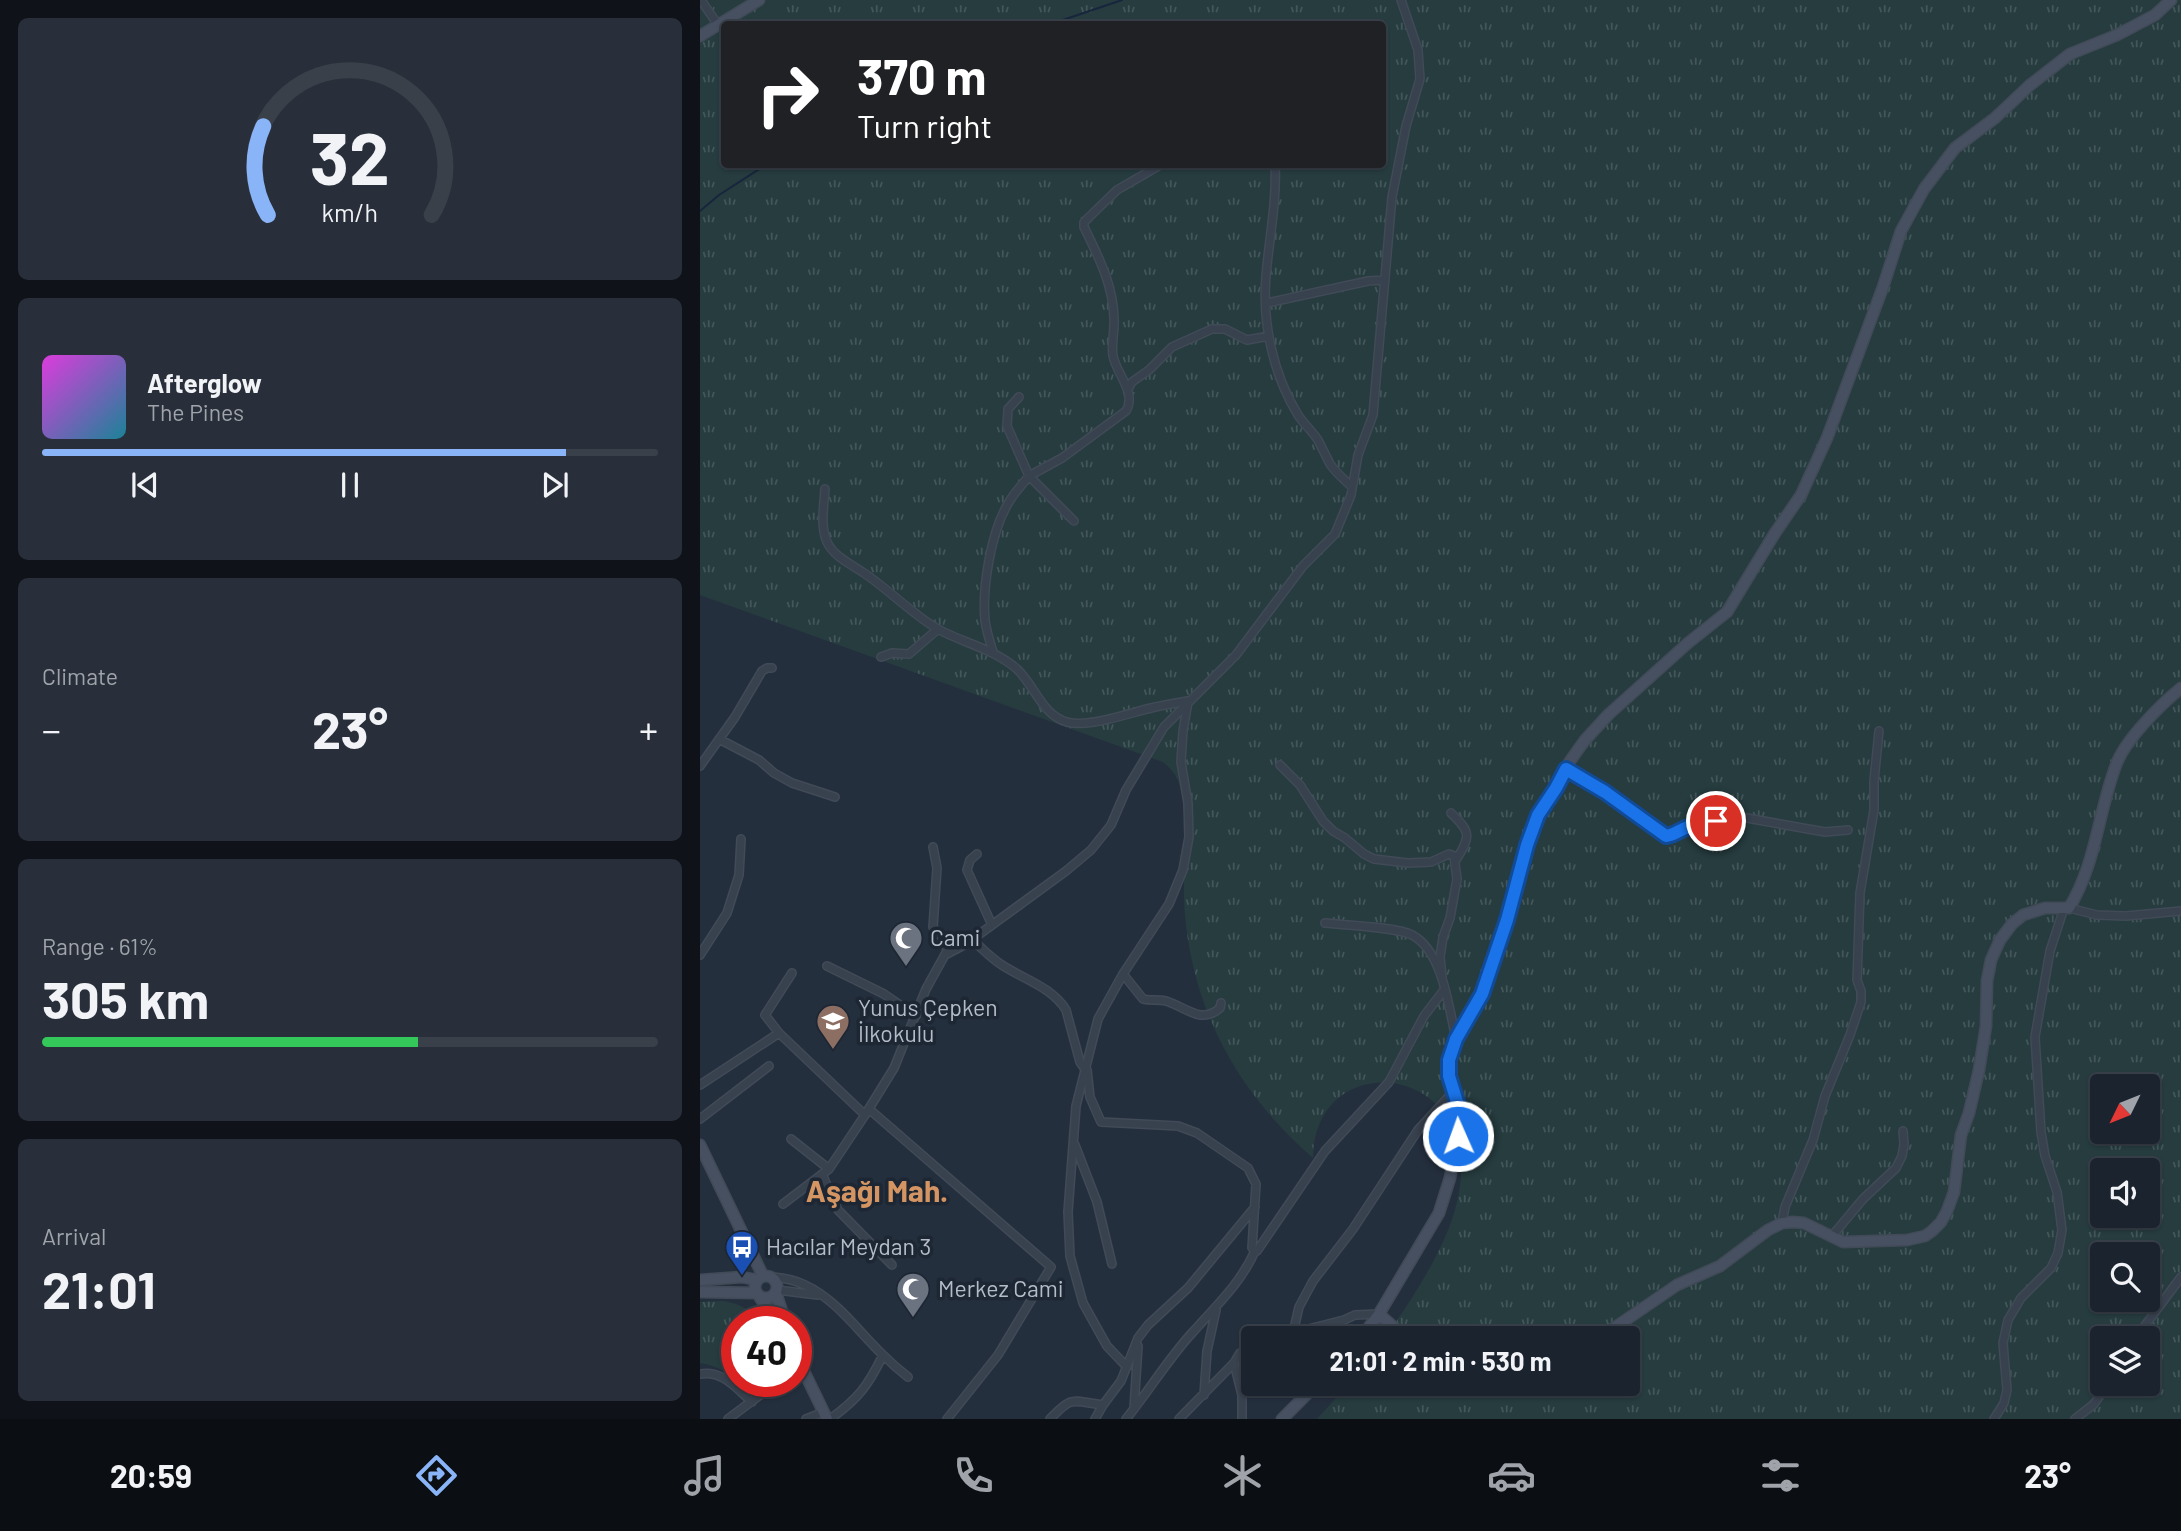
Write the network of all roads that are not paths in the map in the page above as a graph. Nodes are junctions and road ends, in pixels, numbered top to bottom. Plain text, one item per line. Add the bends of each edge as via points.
1 (701, 0) edge
2 (760, 0) edge
3 (1401, 0) edge
4 (2171, 0) edge
5 (725, 21) edge
6 (721, 23) edge
7 (718, 25) junction
8 (700, 36) edge
9 (1155, 168) edge
10 (1275, 168) edge
11 (1385, 280) junction
12 (1267, 303) junction
13 (1269, 337) junction
14 (1128, 389) junction
15 (1019, 397) dead end
16 (1029, 476) junction
17 (1352, 487) junction
18 (825, 489) dead end
19 (1074, 521) dead end
20 (938, 629) junction
21 (993, 652) junction
22 (881, 657) dead end
23 (772, 668) dead end
24 (2181, 688) edge
25 (1189, 701) junction
26 (1879, 731) dead end
27 (719, 740) junction
28 (1280, 765) dead end
29 (700, 766) edge
30 (1566, 769) junction
31 (835, 797) dead end
32 (1451, 813) dead end
33 (1849, 830) dead end
34 (741, 839) dead end
35 (933, 847) dead end
36 (977, 854) dead end
37 (1456, 860) junction
38 (2067, 908) junction
39 (2181, 911) edge
40 (1325, 923) dead end
41 (992, 925) junction
42 (972, 939) junction
43 (700, 955) edge
44 (946, 955) junction
45 (828, 966) dead end
46 (793, 973) dead end
47 (1123, 974) junction
48 (1441, 977) junction
49 (1444, 990) junction
50 (1221, 1003) dead end
51 (916, 1016) junction
52 (779, 1033) junction
53 (1456, 1039) junction
54 (769, 1066) dead end
55 (1086, 1068) junction
56 (700, 1085) edge
57 (1453, 1092) junction
58 (867, 1112) junction
59 (700, 1119) edge
60 (1903, 1131) dead end
61 (791, 1139) dead end
62 (1074, 1143) junction
63 (700, 1145) edge
64 (829, 1169) junction
65 (822, 1174) junction
66 (783, 1204) dead end
67 (1255, 1207) junction
68 (1782, 1223) junction
69 (1832, 1236) junction
70 (1255, 1251) junction
71 (1112, 1264) dead end
72 (892, 1265) dead end
73 (764, 1278) junction
74 (2181, 1278) edge
75 (700, 1280) edge
76 (700, 1292) edge
77 (776, 1292) junction
78 (758, 1295) junction
79 (821, 1295) junction
80 (765, 1306) edge
81 (780, 1306) edge
82 (1216, 1309) junction
83 (1379, 1314) junction
84 (1294, 1326) edge
85 (1324, 1326) edge
86 (1370, 1326) edge
87 (1392, 1326) edge
88 (1617, 1326) edge
89 (2145, 1326) edge
90 (1138, 1338) junction
91 (1240, 1353) dead end
92 (883, 1354) junction
93 (1234, 1363) junction
94 (1127, 1367) junction
95 (700, 1374) edge
96 (908, 1377) dead end
97 (812, 1387) edge
98 (1241, 1391) edge
99 (1204, 1395) junction
100 (1242, 1396) edge
101 (1305, 1396) edge
102 (2100, 1396) edge
103 (758, 1397) edge
104 (751, 1402) junction
105 (1103, 1405) junction
106 (1134, 1409) junction
107 (827, 1417) edge
108 (728, 1419) edge
109 (806, 1419) edge
110 (947, 1419) edge
111 (1050, 1419) edge
112 (1095, 1419) edge
113 (1125, 1419) edge
114 (1179, 1419) edge
115 (1242, 1419) edge
116 (1282, 1419) edge
117 (1994, 1419) edge
118 (2075, 1419) edge

1 - 7 street
2 - 5 street
3 - 11 street via 1418,50 1420,79 1392,197
4 - 30 street via 2155,15 2070,54 1955,148 1924,189 1901,231 1801,495 1727,612 1609,714
6 - 7 street
7 - 8 street
9 - 14 street via 1117,190 1083,222 1107,276 1113,300 1112,352
10 - 12 street
11 - 12 street
11 - 17 street via 1373,415
12 - 13 street
13 - 14 street via 1247,340 1225,329 1212,330 1172,348
13 - 17 street via 1283,387 1332,467
14 - 16 street via 1126,411
15 - 16 street via 1009,409 1007,426
16 - 19 street
16 - 21 street via 1008,503 992,551 985,620
17 - 25 street via 1335,534 1304,566 1236,654
18 - 20 street via 823,514 832,550
20 - 21 street
20 - 22 street via 909,654
21 - 25 street via 1017,670 1051,715 1069,723
23 - 27 street via 762,671
24 - 38 street via 2129,741 2116,765 2081,889
25 - 41 street via 1164,727 1111,825 1091,850
25 - 47 street via 1181,762 1189,837 1183,870 1169,904
26 - 68 street via 1874,810 1860,892 1857,980 1861,1002
27 - 29 street
27 - 31 street via 792,783
28 - 37 street via 1300,785 1323,821 1374,859 1431,862 1451,854
30 - 33 street via 1666,836 1730,816 1825,832
30 - 53 street via 1538,815 1482,994
32 - 37 street via 1467,832
34 - 43 street via 739,875 727,913
35 - 44 street via 937,868 933,927 945,942
36 - 41 street via 967,870
37 - 48 street via 1455,898 1443,937
38 - 39 street via 2126,916
38 - 69 street via 2023,915 2000,940 1987,981 1986,1026 1961,1135 1954,1192 1941,1222 1925,1236 1908,1240 1843,1242
38 - 117 street via 2050,951 2035,1037 2041,1132 2062,1230 2050,1268 2021,1298 2008,1320 2003,1343 2007,1390
40 - 48 street via 1411,934 1435,961
41 - 42 street
42 - 44 street
42 - 55 street via 1002,966 1062,1003 1080,1062
44 - 51 street
45 - 51 street
46 - 52 street via 765,1015
47 - 50 street via 1143,999 1165,1001 1198,1016 1213,1014
47 - 55 street via 1098,1019
48 - 49 street
49 - 53 street
49 - 70 street via 1424,1016 1389,1082 1325,1151
51 - 58 street via 894,1068
52 - 56 street
52 - 58 street
53 - 57 street via 1449,1060
54 - 59 street
55 - 62 street via 1076,1106
55 - 67 street via 1090,1097 1101,1122 1178,1126 1197,1133 1248,1168 1256,1184
57 - 83 street via 1461,1115 1439,1213
57 - 84 street via 1418,1130 1313,1281
58 - 64 street
58 - 110 street via 1051,1268 998,1356
60 - 69 street via 1905,1144 1896,1168
61 - 64 street
62 - 71 street via 1097,1202
62 - 94 street via 1068,1212 1070,1256 1083,1303 1107,1346
63 - 73 street
64 - 65 street
65 - 66 street
65 - 72 street via 838,1210
67 - 70 street
67 - 90 street
68 - 69 street via 1804,1223
68 - 88 street via 1720,1266 1677,1285
70 - 82 street
73 - 75 street
73 - 77 street via 777,1283
73 - 78 street via 755,1286
73 - 79 street via 790,1279
74 - 89 street
76 - 78 street
77 - 78 street via 770,1298
77 - 79 street
77 - 81 street
78 - 80 street
79 - 92 street
82 - 99 street
82 - 106 street
83 - 85 street via 1355,1315
83 - 86 street
83 - 87 street
90 - 94 street
90 - 106 street
91 - 93 street
92 - 96 street
92 - 107 street via 852,1404
93 - 98 street
93 - 99 street
94 - 105 street
95 - 104 street via 724,1377
97 - 107 street
99 - 114 street
100 - 115 street
101 - 116 street
102 - 118 street
103 - 104 street
104 - 108 street
105 - 111 street via 1070,1401
105 - 112 street
106 - 113 street
107 - 109 street

